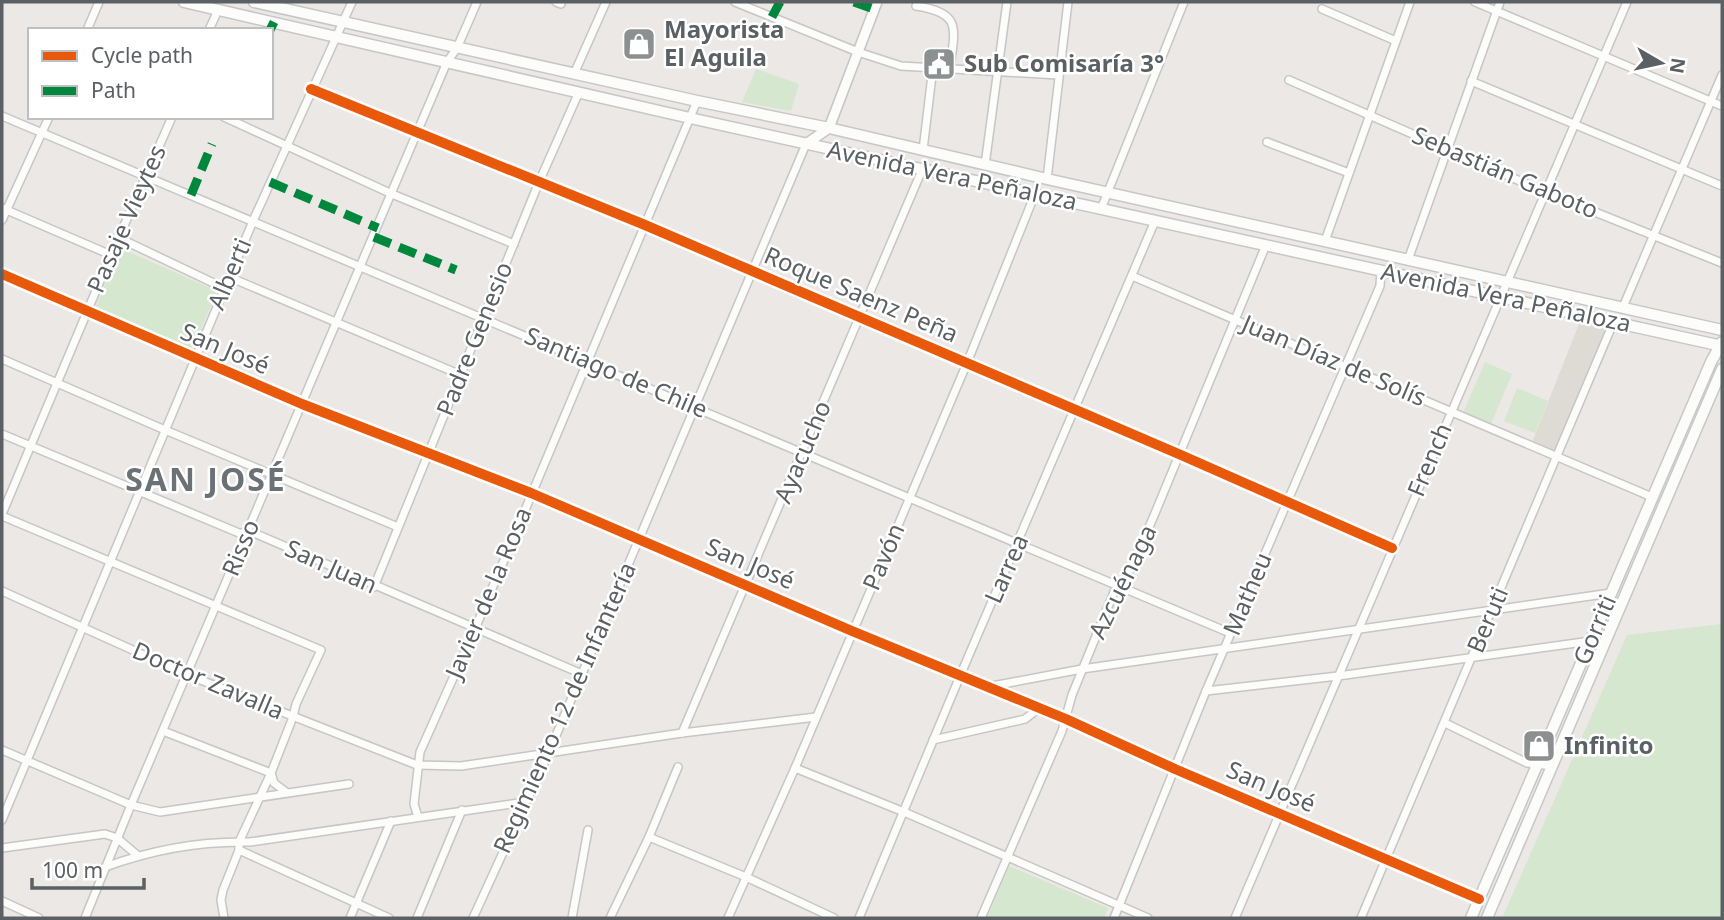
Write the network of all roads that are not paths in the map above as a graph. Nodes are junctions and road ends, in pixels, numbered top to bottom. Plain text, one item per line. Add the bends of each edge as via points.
1 (99, 2) edge
2 (184, 2) edge
3 (254, 2) edge
4 (352, 2) edge
5 (477, 2) edge
6 (606, 2) edge
7 (877, 2) edge
8 (1007, 2) edge
9 (1069, 2) edge
10 (1184, 2) edge
11 (1410, 2) edge
12 (1475, 2) edge
13 (1500, 2) edge
14 (1627, 2) edge
15 (739, 3) edge
16 (916, 6) dead end
17 (1322, 9) dead end
18 (218, 10) junction
19 (1496, 11) junction
20 (343, 21) junction
21 (88, 28) edge
22 (210, 28) edge
23 (335, 35) junction
24 (1396, 41) junction
25 (457, 48) junction
26 (858, 52) junction
27 (1602, 57) junction
28 (447, 62) junction
29 (933, 67) junction
30 (950, 67) junction
31 (997, 70) junction
32 (574, 74) junction
33 (1058, 75) junction
34 (1722, 75) edge
35 (1289, 80) dead end
36 (1471, 81) junction
37 (311, 89) junction
38 (579, 92) junction
39 (697, 101) junction
40 (1711, 102) junction
41 (1722, 106) edge
42 (1369, 114) junction
43 (2, 116) edge
44 (690, 118) junction
45 (48, 119) edge
46 (171, 119) edge
47 (228, 119) edge
48 (1573, 125) junction
49 (829, 128) junction
50 (42, 133) junction
51 (417, 135) junction
52 (1267, 142) dead end
53 (806, 144) junction
54 (286, 146) junction
55 (1446, 149) junction
56 (923, 150) junction
57 (985, 165) junction
58 (922, 170) junction
59 (1681, 170) junction
60 (1349, 173) junction
61 (146, 176) junction
62 (1046, 179) junction
63 (540, 182) junction
64 (1722, 186) edge
65 (1545, 192) junction
66 (1108, 193) junction
67 (392, 194) junction
68 (1035, 194) junction
69 (4, 209) edge
70 (1101, 209) junction
71 (2, 220) edge
72 (253, 221) junction
73 (1155, 221) junction
74 (645, 225) junction
75 (1652, 236) junction
76 (119, 238) junction
77 (1325, 241) junction
78 (514, 244) junction
79 (1266, 245) junction
80 (111, 255) junction
81 (1408, 260) junction
82 (1722, 263) edge
83 (362, 267) junction
84 (1381, 270) junction
85 (752, 271) junction
86 (2, 274) edge
87 (1132, 275) junction
88 (229, 277) junction
89 (1507, 281) junction
90 (224, 288) junction
91 (1501, 296) junction
92 (1623, 307) junction
93 (86, 311) junction
94 (484, 318) junction
95 (861, 318) junction
96 (1236, 319) junction
97 (1614, 321) junction
98 (337, 324) junction
99 (1722, 330) edge
100 (1722, 344) edge
101 (2, 359) edge
102 (195, 359) junction
103 (588, 361) junction
104 (967, 363) junction
105 (1345, 366) junction
106 (1722, 369) edge
107 (461, 375) junction
108 (57, 383) junction
109 (302, 404) junction
110 (695, 406) junction
111 (1075, 410) junction
112 (1451, 411) junction
113 (165, 430) junction
114 (2, 434) edge
115 (31, 446) junction
116 (429, 452) junction
117 (802, 452) junction
118 (1181, 455) junction
119 (1558, 456) junction
120 (272, 475) junction
121 (139, 491) junction
122 (531, 493) junction
123 (1652, 497) junction
124 (909, 498) junction
125 (1287, 502) junction
126 (2, 515) edge
127 (398, 527) junction
128 (247, 533) junction
129 (638, 540) junction
130 (1018, 544) junction
131 (1392, 548) junction
132 (109, 562) junction
133 (746, 585) junction
134 (1120, 585) junction
135 (374, 587) junction
136 (2, 591) edge
137 (1611, 593) junction
138 (216, 607) junction
139 (1492, 610) junction
140 (83, 627) junction
141 (475, 629) junction
142 (1358, 629) junction
143 (852, 631) junction
144 (1230, 633) junction
145 (1591, 641) junction
146 (1224, 649) junction
147 (1472, 657) junction
148 (1082, 669) junction
149 (582, 674) junction
150 (188, 675) junction
151 (960, 676) junction
152 (1338, 676) junction
153 (986, 687) junction
154 (1206, 691) junction
155 (1038, 709) junction
156 (293, 717) junction
157 (816, 717) junction
158 (1066, 719) junction
159 (1445, 723) junction
160 (163, 731) junction
161 (682, 733) junction
162 (933, 740) junction
163 (2, 750) edge
164 (549, 752) junction
165 (26, 761) junction
166 (417, 765) junction
167 (1536, 766) junction
168 (1552, 766) junction
169 (678, 767) dead end
170 (795, 768) junction
171 (1175, 769) junction
172 (271, 773) junction
173 (349, 783) dead end
174 (287, 793) junction
175 (260, 797) junction
176 (525, 802) junction
177 (131, 805) junction
178 (462, 810) junction
179 (904, 812) junction
180 (1281, 814) junction
181 (418, 817) junction
182 (2, 820) edge
183 (391, 821) junction
184 (588, 830) dead end
185 (649, 837) junction
186 (117, 838) junction
187 (239, 846) junction
188 (2, 848) edge
189 (137, 855) junction
190 (1008, 857) junction
191 (1387, 860) junction
192 (105, 867) junction
193 (746, 877) junction
194 (1479, 899) junction
195 (2, 901) edge
196 (357, 903) junction
197 (1119, 905) junction
198 (227, 917) edge
199 (39, 918) edge
200 (85, 918) edge
201 (350, 918) edge
202 (389, 918) edge
203 (416, 918) edge
204 (472, 918) edge
205 (572, 918) edge
206 (610, 918) edge
207 (728, 918) edge
208 (834, 918) edge
209 (859, 918) edge
210 (981, 918) edge
211 (1114, 918) edge
212 (1148, 918) edge
213 (1235, 918) edge
214 (1361, 918) edge
215 (1471, 918) edge
216 (1487, 918) edge

1 - 21 street
2 - 18 main road, Avenida Vera Peñaloza
3 - 20 main road, Avenida Vera Peñaloza
4 - 20 street, Alberti
5 - 25 street, Risso
6 - 32 street
7 - 26 street
8 - 31 street
9 - 33 street
10 - 66 street
11 - 24 street
12 - 19 street
13 - 19 street
14 - 27 street, French
15 - 26 street
16 - 30 street via 942,11 950,19 955,31
17 - 24 street
18 - 22 street
18 - 23 main road, Avenida Vera Peñaloza
19 - 27 street
19 - 36 street
20 - 23 street, Alberti
20 - 25 main road, Avenida Vera Peñaloza
23 - 28 main road, Avenida Vera Peñaloza
23 - 37 street, Alberti
24 - 42 street
25 - 28 street, Risso
25 - 32 main road, Avenida Vera Peñaloza
26 - 29 street via 901,66
26 - 49 street
27 - 40 street
27 - 48 street, French
28 - 38 main road, Avenida Vera Peñaloza
28 - 51 street, Risso
29 - 30 street
29 - 56 street
30 - 31 street
31 - 33 street
31 - 57 street
32 - 39 main road, Avenida Vera Peñaloza
33 - 62 street
34 - 40 street
35 - 42 street, Sebastián Gaboto
36 - 48 street
36 - 55 street
37 - 51 street, Roque Saenz Peña
37 - 54 street, Alberti
38 - 44 main road, Avenida Vera Peñaloza
38 - 63 street, Padre Genesio
39 - 44 street, Javier de la Rosa
39 - 49 main road, Avenida Vera Peñaloza
40 - 41 street
40 - 59 street
42 - 55 street, Sebastián Gaboto
42 - 60 street
43 - 50 street, Santiago de Chile
44 - 53 main road, Avenida Vera Peñaloza
44 - 74 street, Javier de la Rosa
45 - 50 street
46 - 61 street, Pasaje Vieytes
47 - 54 street
48 - 59 street
48 - 65 street, French
49 - 53 street
49 - 56 main road, Avenida Vera Peñaloza
50 - 61 street, Santiago de Chile
50 - 69 street
51 - 63 street, Roque Saenz Peña
51 - 67 street, Risso
52 - 60 street
53 - 58 main road, Avenida Vera Peñaloza
53 - 85 street, Regimiento 12 de Infantería
54 - 67 street
54 - 72 street, Alberti
55 - 65 street, Sebastián Gaboto
55 - 81 street
56 - 57 main road, Avenida Vera Peñaloza
57 - 62 main road, Avenida Vera Peñaloza
58 - 68 main road, Avenida Vera Peñaloza
58 - 95 street, Ayacucho
59 - 64 street
59 - 75 street
60 - 77 street
61 - 72 street, Santiago de Chile
61 - 76 street, Pasaje Vieytes
62 - 66 main road, Avenida Vera Peñaloza
63 - 74 street, Roque Saenz Peña
63 - 78 street, Padre Genesio
65 - 75 street, Sebastián Gaboto
65 - 89 street, French
66 - 70 street
66 - 77 main road, Avenida Vera Peñaloza
67 - 78 street
67 - 83 street, Risso
68 - 70 main road, Avenida Vera Peñaloza
68 - 104 street, Pavón
69 - 71 street
69 - 80 street
70 - 73 main road, Avenida Vera Peñaloza
72 - 83 street, Santiago de Chile
72 - 88 street, Alberti
73 - 79 main road, Avenida Vera Peñaloza
73 - 87 street, Larrea
74 - 85 street, Roque Saenz Peña
74 - 103 street, Javier de la Rosa
75 - 82 street, Sebastián Gaboto
75 - 92 street
76 - 80 street, Pasaje Vieytes
76 - 90 street
77 - 81 main road, Avenida Vera Peñaloza
78 - 94 street, Padre Genesio
79 - 84 main road, Avenida Vera Peñaloza
79 - 96 street, Azcuénaga
80 - 93 street, Pasaje Vieytes
81 - 89 main road, Avenida Vera Peñaloza
83 - 94 street, Santiago de Chile
83 - 98 street, Risso
84 - 91 main road, Avenida Vera Peñaloza
84 - 105 street, Matheu via 1380,286
85 - 95 street, Roque Saenz Peña
85 - 110 street, Regimiento 12 de Infantería
86 - 93 street, San José
87 - 96 street, Juan Díaz de Solís
87 - 111 street, Larrea
88 - 90 street, Alberti
88 - 98 street
89 - 91 street, French
89 - 92 main road, Avenida Vera Peñaloza
90 - 102 street, Alberti
91 - 97 main road, Avenida Vera Peñaloza
91 - 112 street, French
92 - 99 main road, Avenida Vera Peñaloza
93 - 102 street, San José
93 - 108 street, Pasaje Vieytes
94 - 103 street, Santiago de Chile
94 - 107 street, Padre Genesio
95 - 104 street, Roque Saenz Peña
95 - 117 street, Ayacucho
96 - 105 street, Juan Díaz de Solís
96 - 118 street, Azcuénaga
97 - 100 main road, Avenida Vera Peñaloza
97 - 119 street, Beruti
98 - 107 street
98 - 109 street, Risso
100 - 123 main road, Gorriti
101 - 108 street
102 - 109 street, San José
102 - 113 street, Alberti
103 - 110 street, Santiago de Chile
103 - 122 street, Javier de la Rosa
104 - 111 street, Roque Saenz Peña
104 - 124 street, Pavón
105 - 112 street, Juan Díaz de Solís
105 - 125 street, Matheu
106 - 168 main road, Gorriti
107 - 116 street, Padre Genesio
108 - 113 street
108 - 115 street, Pasaje Vieytes
109 - 116 street, San José
109 - 120 street, Risso
110 - 117 street, Santiago de Chile
110 - 129 street, Regimiento 12 de Infantería
111 - 118 street, Roque Saenz Peña
111 - 130 street, Larrea
112 - 119 street, Juan Díaz de Solís
112 - 131 street, French
113 - 120 street
113 - 121 street, Alberti
114 - 115 street, San Juan
115 - 121 street, San Juan
115 - 126 street, Pasaje Vieytes
116 - 122 street, San José
116 - 127 street, Padre Genesio
117 - 124 street, Santiago de Chile
117 - 133 street, Ayacucho
118 - 125 street, Roque Saenz Peña
118 - 134 street, Azcuénaga
119 - 123 street, Juan Díaz de Solís
119 - 139 street, Beruti
120 - 127 street
120 - 128 street, Risso
121 - 128 street, San Juan
121 - 132 street, Alberti
122 - 129 street, San José
122 - 141 street, Javier de la Rosa
123 - 137 main road, Gorriti
124 - 130 street, Santiago de Chile
124 - 143 street, Pavón
125 - 131 street, Roque Saenz Peña
125 - 144 street, Matheu
126 - 132 street
127 - 135 street, Padre Genesio
128 - 135 street, San Juan
128 - 138 street, Risso
129 - 133 street, San José
129 - 149 street, Regimiento 12 de Infantería
130 - 134 street, Santiago de Chile
130 - 151 street, Larrea
131 - 142 street, French
132 - 138 street
132 - 140 street, Alberti
133 - 143 street, San José
133 - 161 street, Ayacucho
134 - 144 street, Santiago de Chile
134 - 148 street, Azcuénaga
135 - 141 street, San Juan
136 - 140 street, Doctor Zavalla
137 - 139 street
137 - 145 main road, Gorriti
138 - 150 street, Risso
138 - 156 street via 321,650
139 - 142 street
139 - 147 street, Beruti
140 - 150 street, Doctor Zavalla
140 - 165 street, Alberti
141 - 149 street, San Juan
141 - 166 street, Javier de la Rosa
142 - 146 street
142 - 152 street, French
143 - 151 street, San José
143 - 157 street, Pavón
144 - 146 street, Matheu
145 - 147 street
145 - 167 main road, Gorriti
146 - 148 street
146 - 154 street, Matheu
147 - 152 street
147 - 159 street, Beruti
148 - 153 street
148 - 158 street, Azcuénaga
149 - 164 street, Regimiento 12 de Infantería
150 - 156 street, Doctor Zavalla
150 - 160 street, Risso
151 - 153 street, San José
151 - 162 street, Larrea
152 - 154 street
152 - 180 street, French
153 - 155 street, San José
154 - 171 street, Matheu
155 - 158 street, San José
155 - 162 street via 1025,719
156 - 166 street, Doctor Zavalla
156 - 172 street
157 - 161 street, Doctor Zavalla
157 - 170 street, Pavón
158 - 171 street, San José
158 - 190 street, Azcuénaga
159 - 167 street
159 - 191 street, Beruti
160 - 172 street
160 - 177 street, Risso
161 - 164 street, Doctor Zavalla
162 - 179 street, Larrea
163 - 165 street
164 - 166 street, Doctor Zavalla via 461,766
164 - 176 street, Regimiento 12 de Infantería
165 - 177 street
165 - 182 street, Alberti
166 - 181 street, Javier de la Rosa via 414,804
167 - 168 street
167 - 194 main road, Gorriti
168 - 216 main road, Gorriti
169 - 185 street
170 - 179 street
170 - 193 street, Pavón
171 - 180 street, San José
171 - 197 street, Matheu
172 - 174 street via 274,783
172 - 175 street
173 - 174 street
174 - 175 street
175 - 177 street via 160,812
175 - 187 street
176 - 178 street
176 - 204 street, Regimiento 12 de Infantería
177 - 186 street, Risso
178 - 181 street
178 - 203 street
179 - 190 street
179 - 209 street, Larrea
180 - 191 street, San José
180 - 213 street, French
181 - 183 street
183 - 187 street
183 - 196 street
184 - 205 street
185 - 193 street
185 - 206 street
186 - 188 street via 96,834
186 - 189 street
186 - 192 street, Risso
187 - 189 street via 225,841
187 - 196 street
187 - 198 street via 223,890
189 - 192 street
190 - 197 street
190 - 210 street, Azcuénaga
191 - 194 street, San José
191 - 214 street, Beruti
192 - 200 street, Risso
193 - 207 street, Pavón
193 - 208 street
194 - 215 main road, Gorriti
195 - 199 street
196 - 201 street
196 - 202 street
197 - 211 street, Matheu
197 - 212 street

